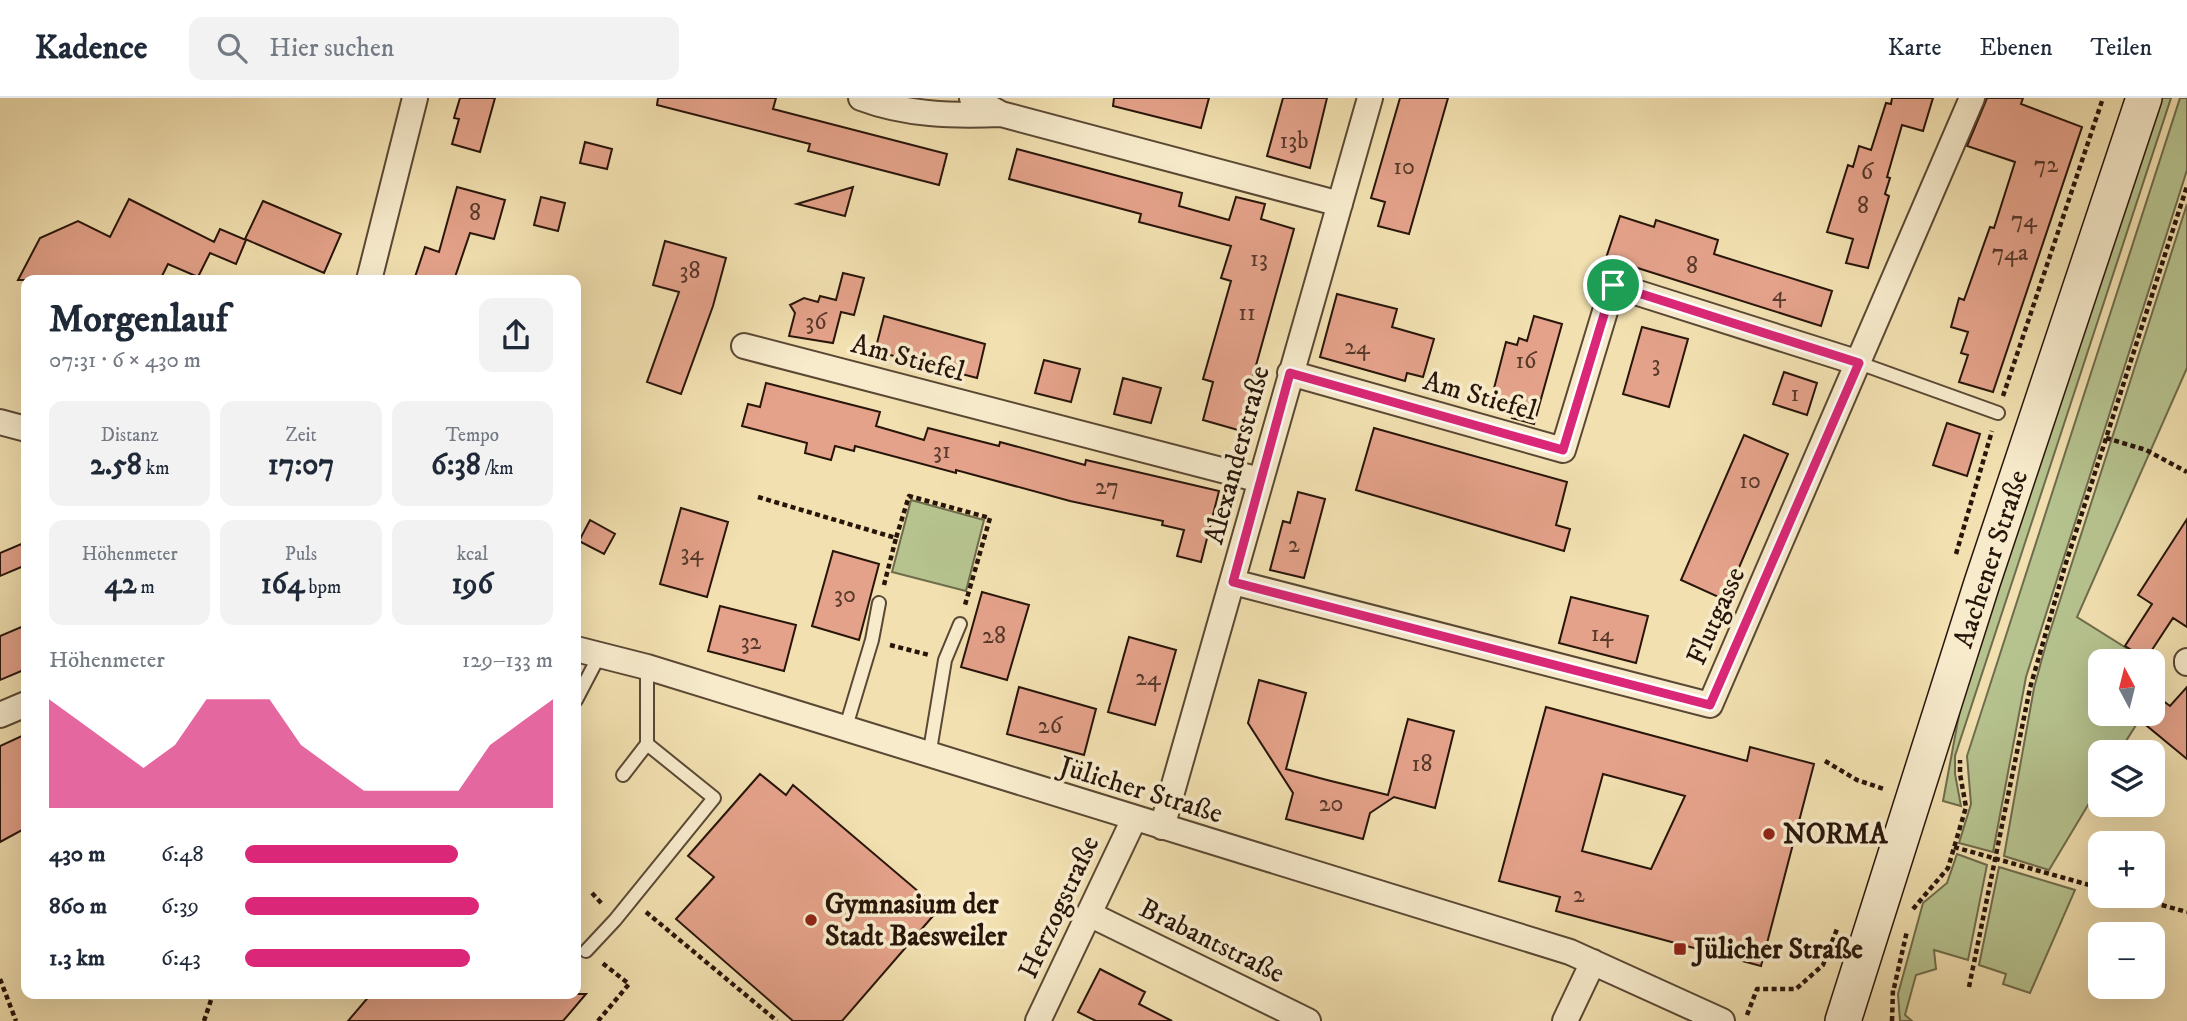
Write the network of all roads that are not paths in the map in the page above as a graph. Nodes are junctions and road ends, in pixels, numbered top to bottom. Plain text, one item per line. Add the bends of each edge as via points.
1 (415, 98) edge
2 (861, 98) edge
3 (972, 98) edge
4 (1370, 98) edge
5 (1972, 98) edge
6 (2144, 98) edge
7 (1001, 114) junction
8 (1340, 204) junction
9 (370, 275) edge
10 (744, 346) dead end
11 (1859, 363) junction
12 (1290, 373) junction
13 (1998, 413) dead end
14 (0, 422) edge
15 (21, 428) edge
16 (1260, 480) junction
17 (1233, 582) junction
18 (879, 603) road end
19 (960, 624) road end
20 (587, 653) edge
21 (647, 667) junction
22 (581, 679) edge
23 (21, 706) edge
24 (0, 715) edge
25 (845, 730) junction
26 (647, 744) junction
27 (929, 756) junction
28 (623, 775) dead end
29 (1134, 818) junction
30 (1162, 827) junction
31 (1090, 915) junction
32 (586, 951) road end
33 (1593, 962) junction
34 (1038, 1021) edge
35 (1308, 1021) edge
36 (1565, 1021) edge
37 (1722, 1021) edge
38 (1843, 1021) edge

1 - 9 street
2 - 7 street via 882,106 951,116
3 - 7 street
4 - 8 street, Alexanderstraße
5 - 11 street, Flutgasse
6 - 38 main road, Aachener Straße via 1982,583
7 - 8 street
8 - 12 street, Alexanderstraße
10 - 16 street, Am Stiefel
11 - 12 street, Am Stiefel via 1613,285 1563,450
11 - 13 lane
11 - 17 street, Flutgasse via 1710,705
12 - 16 street, Alexanderstraße
14 - 15 street
16 - 17 street, Alexanderstraße
17 - 30 street, Alexanderstraße
18 - 25 lane
19 - 27 lane via 945,660
20 - 21 street, Jülicher Straße
20 - 22 lane
21 - 25 street, Jülicher Straße
21 - 26 lane
23 - 24 street
25 - 27 street, Jülicher Straße
26 - 28 lane
26 - 32 lane via 714,798
27 - 29 street, Jülicher Straße
29 - 30 street, Jülicher Straße
29 - 31 street, Herzogstraße
30 - 33 street, Jülicher Straße
31 - 34 street, Herzogstraße
31 - 35 street, Brabantstraße
33 - 36 street
33 - 37 street, Jülicher Straße

